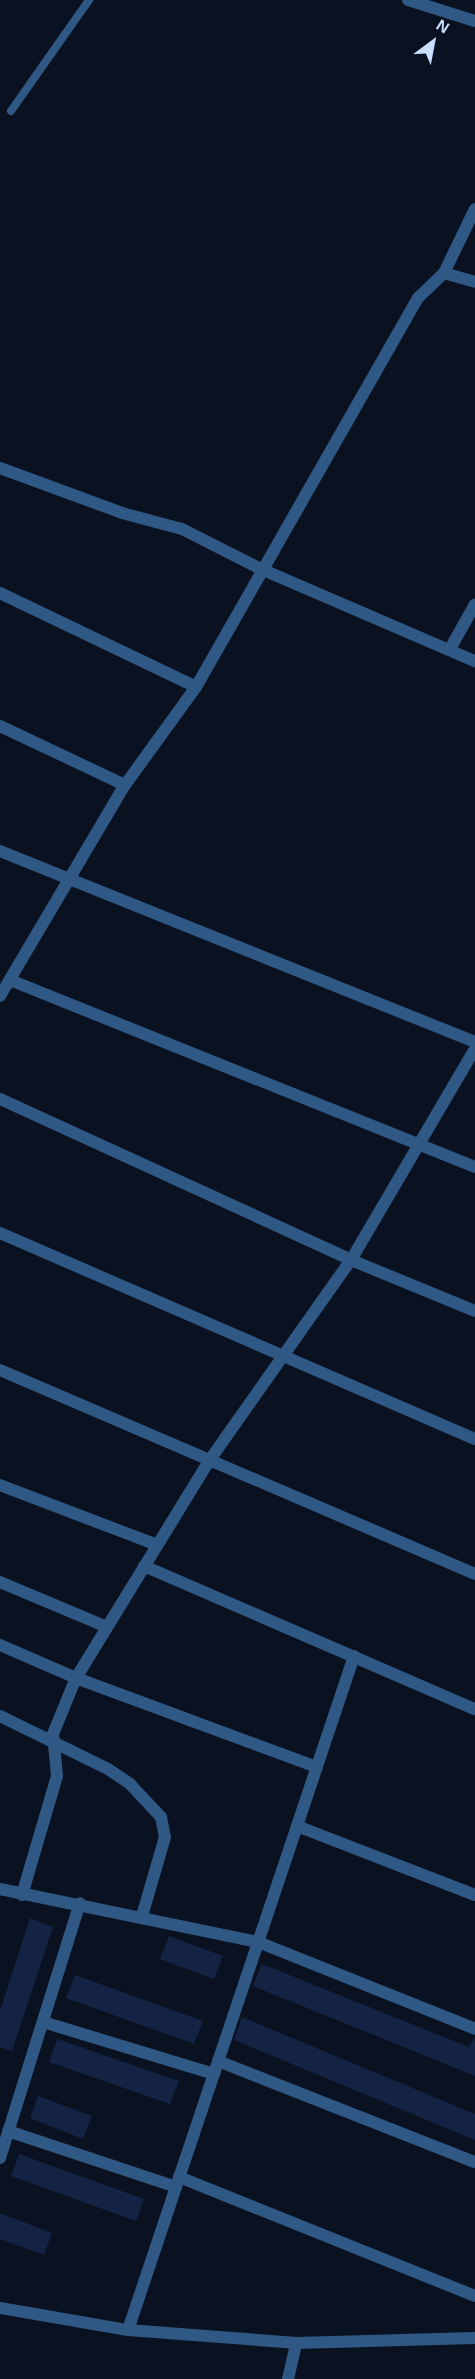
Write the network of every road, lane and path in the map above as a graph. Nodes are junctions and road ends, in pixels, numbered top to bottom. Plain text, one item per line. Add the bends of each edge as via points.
1 (89, 0) edge
2 (408, 0) edge
3 (475, 21) edge
4 (11, 111) dead end
5 (475, 209) edge
6 (444, 273) junction
7 (475, 282) edge
8 (0, 468) edge
9 (261, 569) junction
10 (0, 593) edge
11 (475, 604) edge
12 (450, 649) junction
13 (475, 661) edge
14 (196, 687) junction
15 (0, 726) edge
16 (125, 785) junction
17 (0, 851) edge
18 (69, 881) junction
19 (3, 988) edge
20 (475, 1042) edge
21 (475, 1050) edge
22 (0, 1099) edge
23 (421, 1144) junction
24 (475, 1167) edge
25 (0, 1233) edge
26 (351, 1260) junction
27 (475, 1311) edge
28 (280, 1355) junction
29 (0, 1370) edge
30 (475, 1439) edge
31 (209, 1461) junction
32 (0, 1485) edge
33 (157, 1545) junction
34 (144, 1566) junction
35 (475, 1574) edge
36 (0, 1582) edge
37 (107, 1627) junction
38 (0, 1645) edge
39 (354, 1656) junction
40 (76, 1678) junction
41 (475, 1708) edge
42 (0, 1716) edge
43 (55, 1745) junction
44 (317, 1767) junction
45 (297, 1826) junction
46 (0, 1889) edge
47 (22, 1895) junction
48 (475, 1895) edge
49 (80, 1903) junction
50 (142, 1916) junction
51 (258, 1942) junction
52 (43, 2022) junction
53 (475, 2029) edge
54 (218, 2061) junction
55 (214, 2074) junction
56 (8, 2131) junction
57 (0, 2158) edge
58 (475, 2162) edge
59 (177, 2182) junction
60 (475, 2296) edge
61 (0, 2308) edge
62 (128, 2330) junction
63 (475, 2338) edge
64 (296, 2343) junction
65 (288, 2379) edge

1 - 4 lane
2 - 3 street
5 - 6 street
6 - 7 street
6 - 9 street via 418,298
8 - 9 street via 68,495 182,529
9 - 12 street
9 - 14 street
10 - 14 street
11 - 12 street
12 - 13 street
14 - 16 street
15 - 16 street
16 - 18 street
17 - 18 street
18 - 19 street
18 - 20 street via 305,971
19 - 23 street
21 - 23 street
22 - 26 street
23 - 24 street
23 - 26 street
25 - 28 street
26 - 27 street
26 - 28 street
28 - 30 street
28 - 31 street
29 - 31 street
31 - 33 street
31 - 35 street
32 - 33 street
33 - 34 street
34 - 37 street
34 - 39 street
36 - 37 street
37 - 40 street
38 - 40 street
39 - 41 street
39 - 44 street
40 - 43 street via 53,1734
40 - 44 street
42 - 43 street
43 - 47 street via 57,1776
43 - 50 street via 108,1769 144,1797 161,1817 165,1837
44 - 45 street
45 - 48 street
45 - 51 street
46 - 47 street
47 - 49 street
49 - 50 street
49 - 52 street
50 - 51 street
51 - 53 street
51 - 54 street
52 - 55 street
52 - 56 street
54 - 55 street
54 - 58 street
55 - 59 street
56 - 57 street
56 - 59 street
59 - 60 street
59 - 62 street
61 - 62 street
62 - 64 street
63 - 64 street
64 - 65 street

